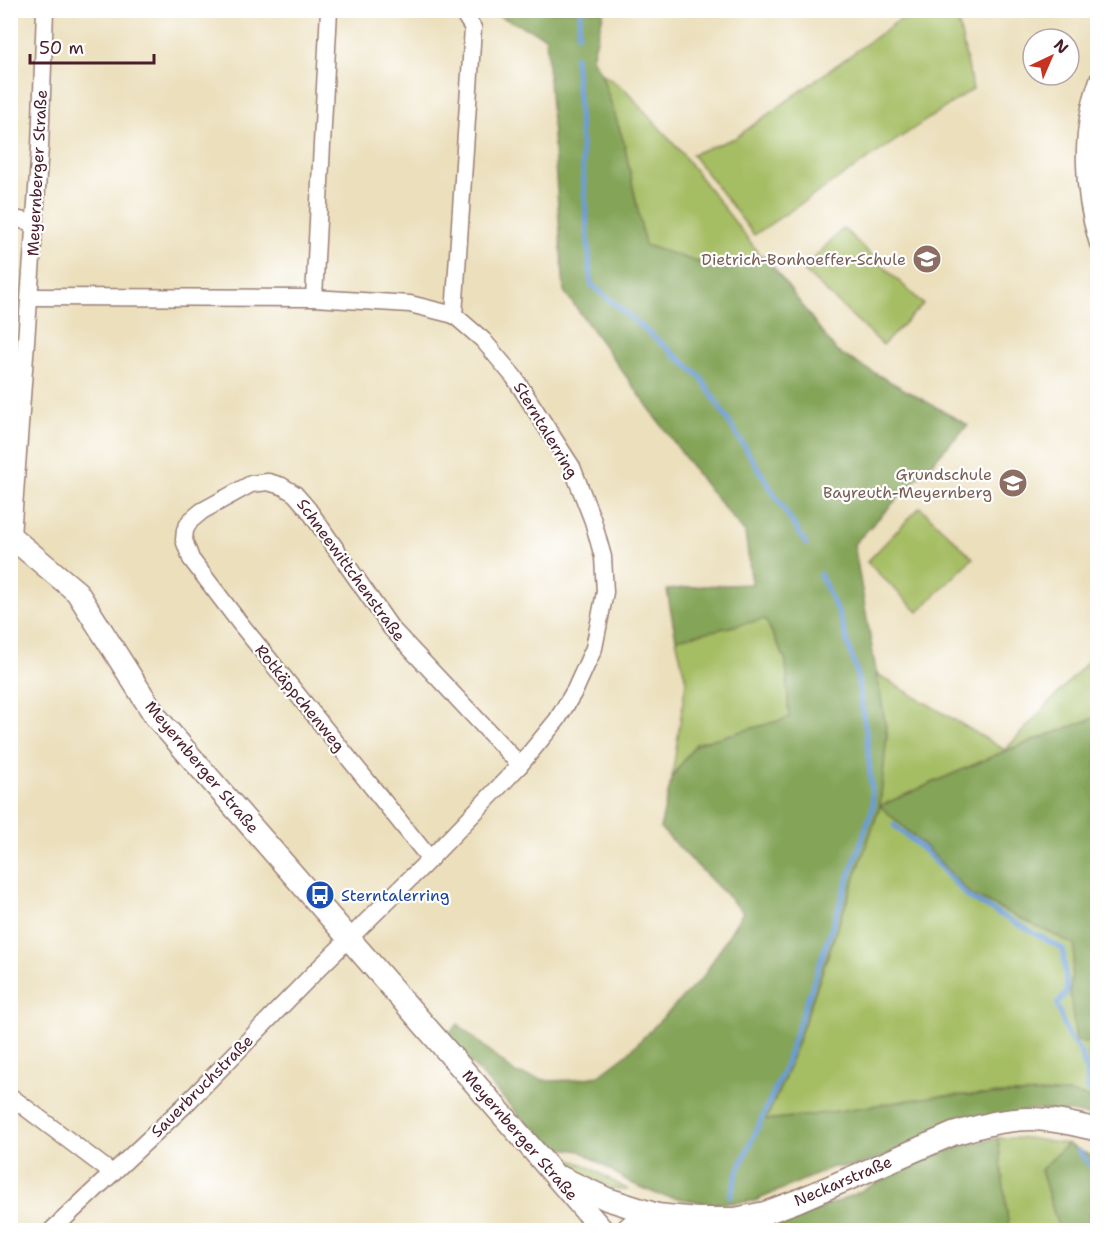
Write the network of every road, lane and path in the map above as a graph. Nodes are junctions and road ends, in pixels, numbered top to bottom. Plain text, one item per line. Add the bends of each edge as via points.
1 (45, 10) edge
2 (329, 10) edge
3 (455, 10) edge
4 (1098, 80) edge
5 (10, 218) edge
6 (35, 223) junction
7 (1098, 244) edge
8 (30, 297) junction
9 (314, 298) junction
10 (454, 315) junction
11 (185, 530) joint
12 (11, 536) edge
13 (520, 765) junction
14 (430, 859) junction
15 (350, 939) junction
16 (10, 1096) edge
17 (1098, 1130) edge
18 (112, 1173) junction
19 (555, 1175) junction
20 (657, 1215) junction
21 (52, 1230) edge
22 (602, 1230) edge
23 (627, 1230) edge

1 - 6 street, Meyernberger Straße
2 - 9 street
3 - 10 street via 464,14 473,28
4 - 7 street via 1088,122 1085,188
5 - 6 street
6 - 8 street, Meyernberger Straße
8 - 9 street, Sterntalerring
8 - 12 street, Meyernberger Straße
9 - 10 street, Sterntalerring via 410,304
10 - 13 street, Sterntalerring via 483,340 514,377 572,467 603,557 605,592 594,648 557,720
11 - 13 street, Schneewittchenstraße via 202,511 251,484 268,482 295,494 391,628
11 - 14 street, Rotkäppchenweg via 184,540 191,559
12 - 15 street, Meyernberger Straße via 77,592 156,717
13 - 14 street, Sterntalerring
14 - 15 street, Sterntalerring
15 - 18 street, Sauerbruchstraße
15 - 19 street, Meyernberger Straße
16 - 18 street
17 - 20 street, Neckarstraße via 1029,1119 978,1126 765,1213 735,1219
18 - 21 street, Sauerbruchstraße
19 - 20 street, Neckarstraße via 607,1199
19 - 22 street, Meyernberger Straße
20 - 23 street via 636,1222

